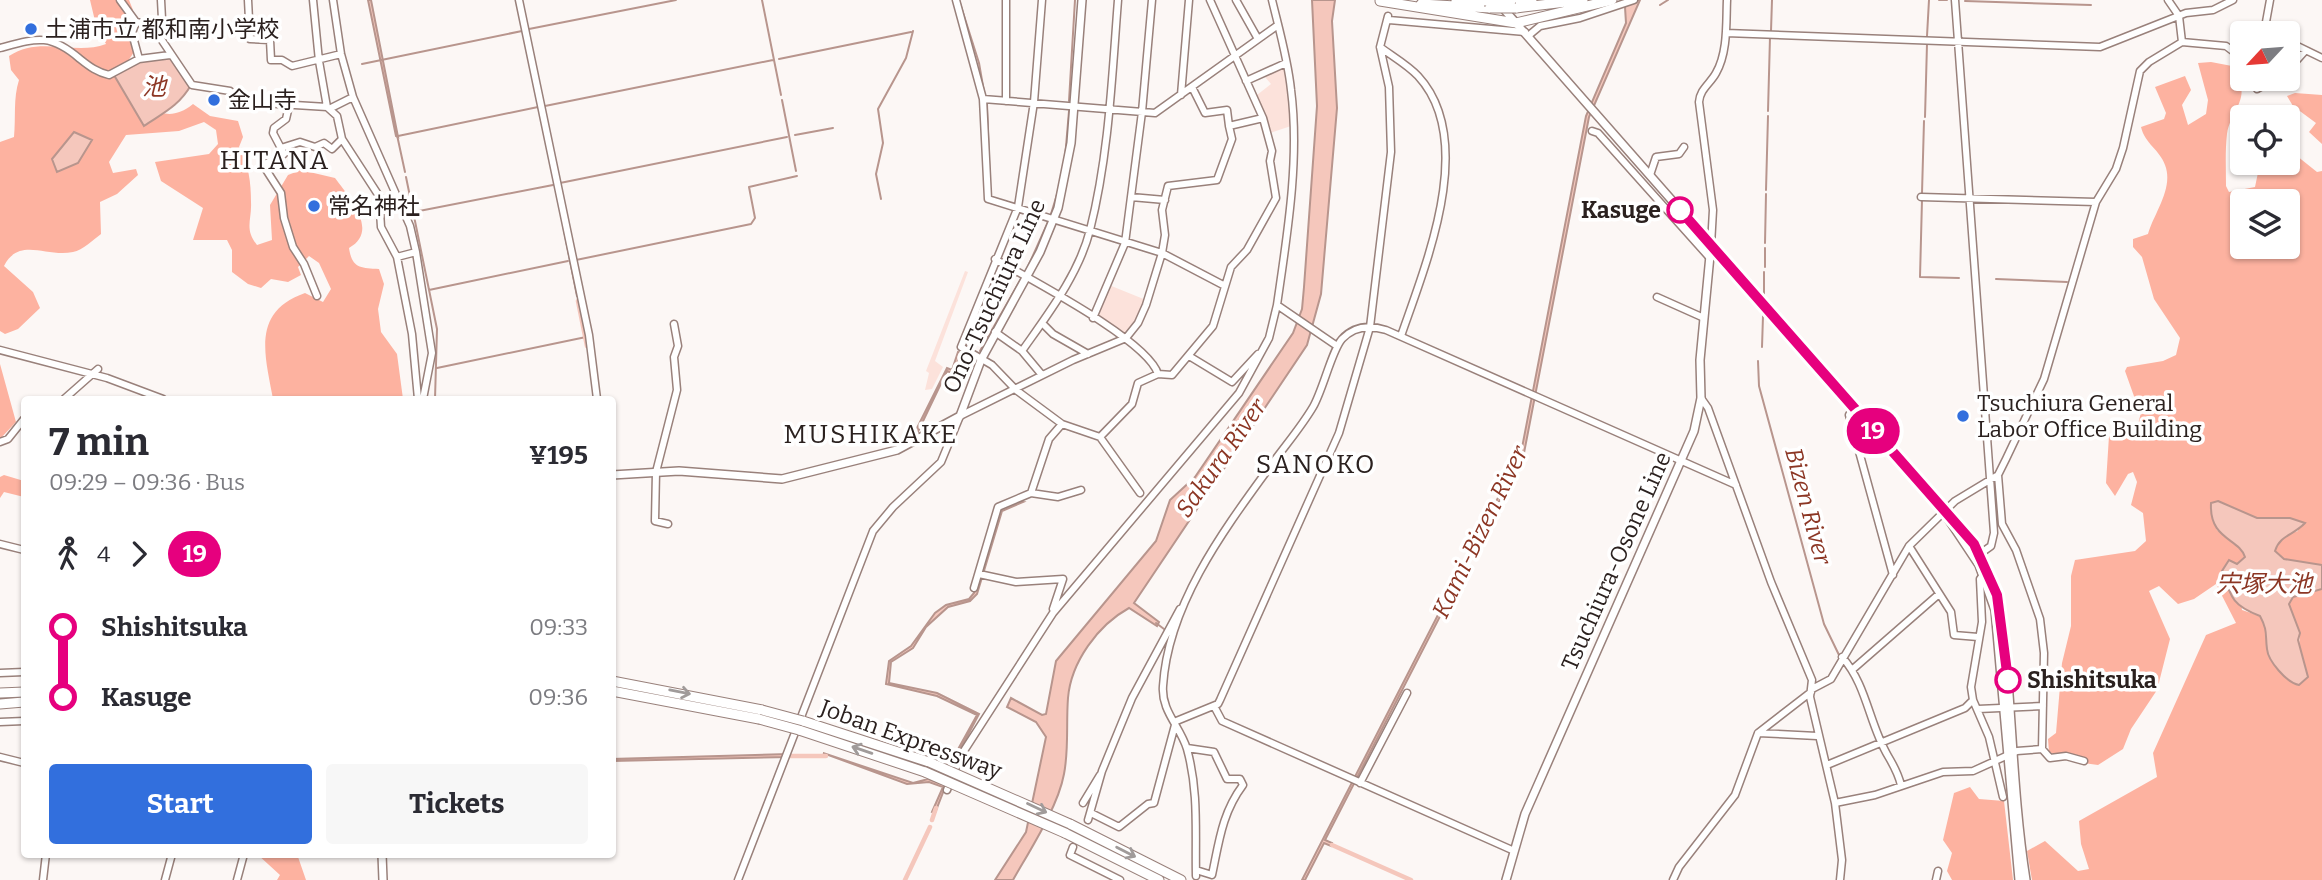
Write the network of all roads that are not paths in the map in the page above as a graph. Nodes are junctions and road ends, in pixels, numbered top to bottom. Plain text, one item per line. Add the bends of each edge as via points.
1 (120, 0) edge
2 (161, 0) edge
3 (248, 0) edge
4 (313, 0) edge
5 (333, 0) edge
6 (519, 0) edge
7 (956, 0) edge
8 (1006, 0) edge
9 (1042, 0) edge
10 (1082, 0) edge
11 (1118, 0) edge
12 (1152, 0) edge
13 (1189, 0) edge
14 (1210, 0) edge
15 (1236, 0) edge
16 (1272, 0) edge
17 (1456, 0) edge
18 (1497, 0) edge
19 (1532, 0) edge
20 (1583, 0) edge
21 (1634, 0) edge
22 (1727, 0) edge
23 (1955, 0) edge
24 (2168, 0) edge
25 (2233, 0) edge
26 (2270, 0) edge
27 (1375, 1) edge
28 (1615, 3) edge
29 (1514, 4) edge
30 (1487, 5) edge
31 (2179, 16) junction
32 (2267, 21) edge
33 (136, 22) junction
34 (1516, 23) junction
35 (147, 24) junction
36 (1278, 25) junction
37 (1726, 33) junction
38 (1526, 34) junction
39 (1258, 39) junction
40 (1958, 40) junction
41 (2182, 42) junction
42 (1380, 47) junction
43 (0, 48) edge
44 (2300, 48) edge
45 (2230, 49) edge
46 (2305, 51) junction
47 (341, 54) junction
48 (170, 55) junction
49 (1235, 56) junction
50 (2300, 57) edge
51 (2322, 58) edge
52 (139, 59) junction
53 (319, 61) junction
54 (1286, 63) junction
55 (1246, 81) junction
56 (1192, 88) junction
57 (1181, 95) junction
58 (353, 97) junction
59 (983, 99) junction
60 (1006, 101) junction
61 (1034, 102) junction
62 (289, 106) junction
63 (1074, 106) junction
64 (329, 108) junction
65 (1110, 110) junction
66 (1142, 113) junction
67 (1263, 118) junction
68 (1228, 126) junction
69 (1592, 131) dead end
70 (342, 139) junction
71 (1684, 147) dead end
72 (281, 148) junction
73 (1650, 175) junction
74 (1131, 197) junction
75 (1921, 197) dead end
76 (1970, 198) junction
77 (1164, 200) junction
78 (2096, 202) junction
79 (1018, 207) junction
80 (1054, 219) junction
81 (1090, 231) junction
82 (1125, 243) junction
83 (1711, 246) junction
84 (416, 252) junction
85 (1162, 253) junction
86 (397, 257) junction
87 (1709, 257) junction
88 (995, 260) junction
89 (1027, 277) junction
90 (1225, 286) junction
91 (317, 296) dead end
92 (1657, 297) dead end
93 (1060, 298) junction
94 (1279, 306) junction
95 (1093, 318) junction
96 (1704, 318) junction
97 (1042, 323) junction
98 (674, 324) dead end
99 (1370, 327) junction
100 (995, 332) junction
101 (1401, 337) junction
102 (1126, 338) junction
103 (1334, 344) junction
104 (1264, 347) junction
105 (0, 350) edge
106 (1022, 351) junction
107 (1088, 354) junction
108 (1189, 356) junction
109 (981, 360) junction
110 (95, 371) junction
111 (1158, 374) junction
112 (1042, 375) junction
113 (1016, 390) junction
114 (67, 396) edge
115 (157, 396) edge
116 (420, 396) edge
117 (421, 396) edge
118 (597, 396) edge
119 (1701, 398) junction
120 (1853, 408) junction
121 (960, 416) junction
122 (21, 423) edge
123 (1062, 424) junction
124 (1100, 437) junction
125 (0, 442) edge
126 (1682, 462) junction
127 (656, 472) junction
128 (616, 475) edge
129 (1998, 475) junction
130 (1990, 480) junction
131 (1736, 485) junction
132 (1081, 491) dead end
133 (1140, 492) dead end
134 (1031, 493) junction
135 (1943, 511) junction
136 (668, 524) dead end
137 (0, 544) edge
138 (1909, 546) junction
139 (21, 549) edge
140 (1978, 556) junction
141 (979, 574) junction
142 (1893, 575) junction
143 (1983, 575) junction
144 (974, 588) dead end
145 (1939, 594) junction
146 (1185, 602) junction
147 (1053, 613) junction
148 (1978, 637) junction
149 (1842, 657) junction
150 (1853, 669) junction
151 (21, 672) edge
152 (0, 673) edge
153 (616, 682) edge
154 (1811, 690) junction
155 (21, 692) edge
156 (616, 692) edge
157 (0, 693) edge
158 (1407, 693) dead end
159 (1973, 700) junction
160 (21, 702) edge
161 (0, 704) edge
162 (1214, 706) junction
163 (2042, 706) junction
164 (2007, 707) junction
165 (1978, 709) junction
166 (761, 715) junction
167 (21, 721) edge
168 (0, 722) edge
169 (1174, 724) junction
170 (1758, 733) junction
171 (1817, 736) junction
172 (1884, 743) junction
173 (1187, 748) junction
174 (2042, 749) junction
175 (2010, 754) junction
176 (0, 757) edge
177 (1995, 759) junction
178 (2084, 761) dead end
179 (21, 762) edge
180 (1826, 765) junction
181 (1102, 771) junction
182 (1357, 781) junction
183 (1901, 785) junction
184 (947, 790) dead end
185 (2003, 797) dead end
186 (1083, 803) dead end
187 (1835, 803) junction
188 (1067, 828) junction
189 (1073, 847) dead end
190 (1513, 850) junction
191 (46, 858) edge
192 (171, 858) edge
193 (243, 858) edge
194 (382, 858) edge
195 (1938, 871) dead end
196 (43, 880) edge
197 (164, 880) edge
198 (237, 880) edge
199 (383, 880) edge
200 (738, 880) edge
201 (1120, 880) edge
202 (1158, 880) edge
203 (1181, 880) edge
204 (1506, 880) edge
205 (1674, 880) edge
206 (1840, 880) edge
207 (1936, 880) edge
208 (2020, 880) edge
209 (2026, 880) edge

1 - 33 street
2 - 35 street via 162,19
3 - 53 street via 250,39 270,40 271,60 292,66
4 - 53 street
5 - 47 street
6 - 118 street via 589,335
7 - 59 street
8 - 60 street
9 - 61 street
10 - 63 main road, Ono-Tsuchiura Line
11 - 65 street
12 - 66 street
13 - 57 street
14 - 49 street
15 - 39 street
16 - 36 street
17 - 30 highway
18 - 34 main road
19 - 29 highway
20 - 29 highway
21 - 28 street
22 - 37 street
23 - 40 street
24 - 31 street
25 - 31 street via 2213,10
26 - 32 street
27 - 30 highway
27 - 34 highway
28 - 34 highway
28 - 38 street
29 - 30 highway, bridge
31 - 40 street via 2100,47
31 - 41 street
33 - 35 street
33 - 52 street via 132,33
34 - 38 main road
35 - 48 street
36 - 39 street
36 - 54 street
37 - 40 street
37 - 83 street via 1717,71 1699,102 1713,210
38 - 42 street via 1388,18
38 - 73 main road
39 - 49 street
40 - 76 street
41 - 45 street
41 - 78 street via 2140,71 2120,158
42 - 99 street via 1389,87 1391,152
42 - 101 street via 1418,77 1440,112 1444,138 1444,202
43 - 52 street via 34,39 61,42 89,66 108,75
44 - 46 street
46 - 50 street
46 - 51 street
47 - 53 street
47 - 58 street
48 - 52 street
48 - 62 street via 192,85 230,91 244,102
49 - 55 street
49 - 56 street
53 - 64 street
54 - 55 street
54 - 94 street via 1293,155
55 - 67 street
56 - 57 street
56 - 68 street via 1205,113 1227,110
57 - 66 street via 1155,113
58 - 64 street
58 - 84 street via 410,226
59 - 60 street
59 - 79 street via 988,199
60 - 61 street
61 - 63 street
61 - 79 street
62 - 64 street
62 - 72 street via 286,119 273,133
63 - 65 street
63 - 80 main road, Ono-Tsuchiura Line via 1067,171
64 - 70 street via 337,116
65 - 66 street
65 - 81 street
66 - 74 street
67 - 68 street
67 - 90 street via 1276,198 1247,250 1231,267
68 - 77 street via 1231,139 1217,180 1174,183 1168,186
69 - 87 street
70 - 72 street via 332,149 324,142 315,147 300,142
70 - 86 street via 379,196 381,227
71 - 73 street via 1679,154 1656,156
72 - 91 street via 284,154 263,165 281,194 293,247
73 - 83 main road
74 - 77 street
74 - 82 street
75 - 76 street
76 - 78 street
76 - 130 street
77 - 85 street
78 - 129 street via 2044,379
79 - 80 street
79 - 88 street
80 - 81 street
80 - 89 main road, Ono-Tsuchiura Line
81 - 82 street
81 - 93 street
82 - 85 street
82 - 95 street
83 - 87 main road, Tsuchiura-Osone Line
83 - 120 main road
84 - 86 street
84 - 117 street via 432,353
85 - 90 street
85 - 102 street via 1146,305
86 - 116 street
87 - 96 main road, Tsuchiura-Osone Line
88 - 89 street
88 - 109 street via 961,347
89 - 93 street
89 - 100 main road, Ono-Tsuchiura Line
90 - 108 street via 1213,326
92 - 96 street
93 - 95 street
93 - 97 street
94 - 103 street
94 - 104 street
95 - 102 street
96 - 119 main road, Tsuchiura-Osone Line
97 - 106 street
97 - 107 street
98 - 127 street via 677,390
99 - 101 street
99 - 103 street
99 - 162 street via 1339,433
100 - 106 street
100 - 109 main road, Ono-Tsuchiura Line
101 - 126 street
102 - 107 street
102 - 111 street via 1155,365
103 - 146 street via 1325,385 1312,410 1233,519
104 - 108 street via 1233,382
104 - 147 street via 1239,393
105 - 110 street
106 - 112 street
107 - 112 street
108 - 111 street via 1172,375
109 - 113 street
109 - 121 main road, Ono-Tsuchiura Line
110 - 114 street
110 - 115 street
111 - 124 street via 1138,383 1132,404
112 - 113 street
113 - 121 street
113 - 123 street
119 - 126 main road, Tsuchiura-Osone Line
119 - 131 street
120 - 135 main road
120 - 142 street via 1849,415
121 - 127 main road, Ono-Tsuchiura Line via 897,450 782,479
121 - 200 street via 941,462 882,519 867,542
122 - 125 street
123 - 124 street
123 - 134 street via 1049,439
124 - 133 street
126 - 131 street
126 - 190 main road, Tsuchiura-Osone Line
127 - 128 main road, Ono-Tsuchiura Line
127 - 136 street via 655,521
129 - 130 street
129 - 163 street via 2002,524 2015,546 2040,619
130 - 135 street
130 - 140 street via 1993,539
131 - 154 street via 1807,667
132 - 134 street via 1058,497
134 - 141 street via 998,507
135 - 138 street
135 - 140 main road
137 - 139 street
138 - 142 street
138 - 145 street
140 - 143 main road
140 - 164 main road via 1993,583 2002,615
141 - 144 street
141 - 147 street via 1016,582 1063,579
142 - 149 street
143 - 148 street
143 - 164 main road via 1997,624
145 - 148 street via 1951,612 1954,635
145 - 150 street
146 - 169 street via 1167,656 1163,687 1163,701
146 - 181 street via 1132,698
147 - 184 street via 960,757
148 - 159 street
149 - 150 street
149 - 154 street via 1830,679
150 - 172 street
151 - 152 street
153 -> 166 highway, Joban Expressway
154 - 170 street
154 - 171 street
155 - 157 highway
156 - 166 highway, Joban Expressway
158 - 182 street
159 - 165 street
159 - 172 street via 1965,708
160 - 161 highway
162 - 169 street
162 - 182 street via 1222,721
163 - 164 street
163 - 174 street
164 - 165 street
164 - 175 main road
165 - 177 street
188 -> 166 highway, Joban Expressway, bridge
166 -> 188 highway, Joban Expressway, bridge via 803,721 929,762
167 - 168 street
169 - 173 street
169 - 181 street via 1154,803 1119,827 1090,816
170 - 171 street
170 - 205 street via 1735,795 1679,867
171 - 180 street
172 - 180 street
172 - 183 street
173 - 173 street via 1198,827 1196,873 1212,875 1223,819 1242,785 1240,779 1227,779 1214,752
174 - 175 street
174 - 178 street via 2050,758
175 - 177 street
175 - 208 main road
175 - 209 main road
176 - 179 street
177 - 183 street via 1973,771 1943,772
177 - 185 street
180 - 187 street
181 - 186 street
182 - 190 street
183 - 187 street
187 - 206 street
188 - 202 highway, Joban Expressway
188 -> 203 highway, Joban Expressway
189 - 201 street via 1070,855
190 - 204 main road, Tsuchiura-Osone Line
191 - 196 street
192 - 197 street
193 - 198 street
194 - 199 main road
195 - 207 street

